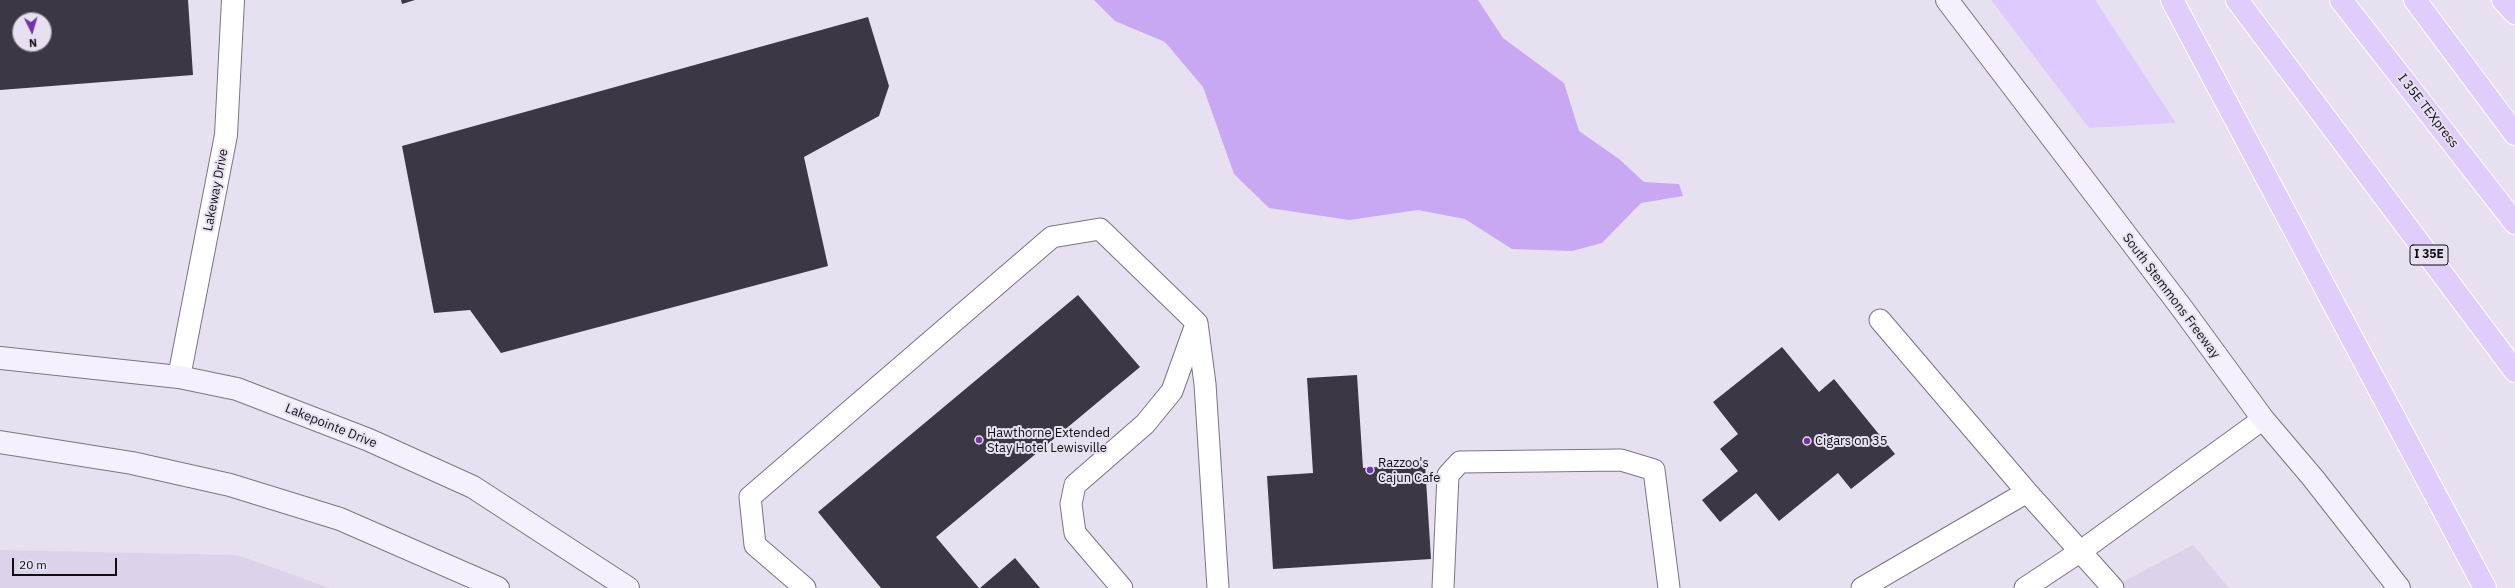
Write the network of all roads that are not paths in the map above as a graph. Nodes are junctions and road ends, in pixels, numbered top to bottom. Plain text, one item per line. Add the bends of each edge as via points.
1 (233, 0) edge
2 (1947, 0) edge
3 (2172, 0) edge
4 (2237, 0) edge
5 (2341, 0) edge
6 (2415, 0) edge
7 (2503, 0) edge
8 (2515, 14) edge
9 (2515, 134) edge
10 (2515, 223) edge
11 (1880, 320) dead end
12 (1196, 322) junction
13 (0, 358) edge
14 (2515, 371) edge
15 (179, 377) junction
16 (2263, 419) junction
17 (0, 442) edge
18 (2027, 492) junction
19 (2081, 552) junction
20 (498, 588) edge
21 (628, 588) edge
22 (806, 588) edge
23 (1122, 588) edge
24 (1218, 588) edge
25 (1443, 588) edge
26 (1669, 588) edge
27 (1862, 588) edge
28 (2025, 588) edge
29 (2113, 588) edge
30 (2399, 588) edge
31 (2485, 588) edge

1 - 15 street, Lakeway Drive via 226,135
2 - 16 main road, South Stemmons Freeway
3 - 31 highway
4 - 14 highway, I 35E
5 - 10 highway, I 35E TEXpress
6 - 9 highway
7 - 8 highway
11 - 18 lane
12 - 22 lane via 1100,229 1052,237 750,497 755,545
12 - 23 lane via 1172,391 1145,424 1075,485 1070,504 1075,533
12 - 24 lane via 1205,384
13 - 15 main road, Lakepointe Drive
15 - 21 main road, Lakepointe Drive via 237,389 369,440 473,487
16 - 19 lane
16 - 30 main road, South Stemmons Freeway
17 - 20 main road via 132,463 230,485 340,519
18 - 19 lane
18 - 27 lane
19 - 28 lane
19 - 29 lane
25 - 26 lane via 1448,475 1460,462 1621,460 1654,470

